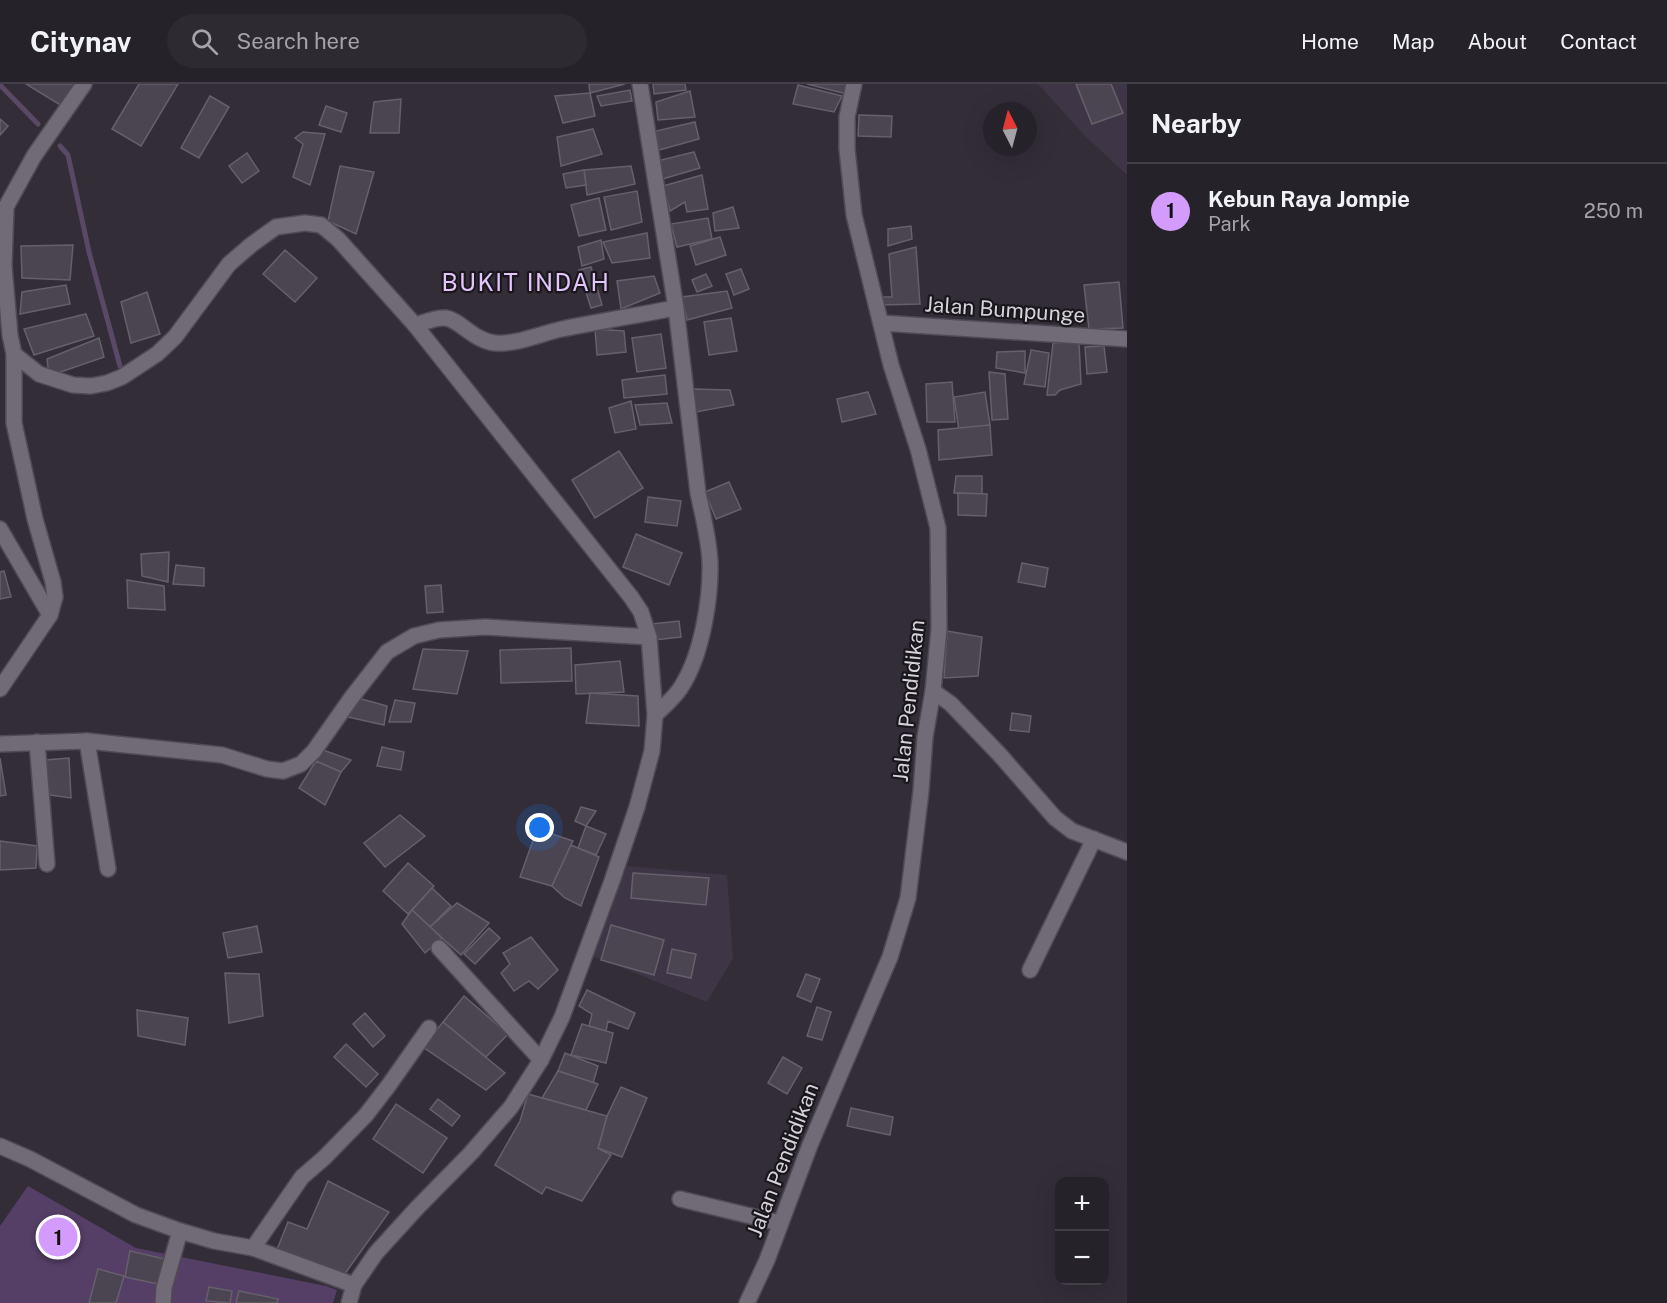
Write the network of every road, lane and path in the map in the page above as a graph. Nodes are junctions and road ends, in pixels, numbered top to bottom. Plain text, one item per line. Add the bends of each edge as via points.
1 (84, 84) edge
2 (640, 84) edge
3 (854, 84) edge
4 (676, 308) junction
5 (881, 322) junction
6 (415, 325) junction
7 (1127, 339) edge
8 (14, 354) junction
9 (0, 529) edge
10 (50, 615) junction
11 (650, 637) junction
12 (0, 689) edge
13 (933, 691) junction
14 (655, 715) junction
15 (87, 741) junction
16 (38, 742) junction
17 (0, 744) edge
18 (1094, 839) junction
19 (1127, 852) edge
20 (47, 864) dead end
21 (108, 869) dead end
22 (439, 948) dead end
23 (1030, 969) dead end
24 (429, 1028) dead end
25 (541, 1060) junction
26 (0, 1146) edge
27 (680, 1199) dead end
28 (780, 1223) junction
29 (180, 1231) junction
30 (253, 1248) junction
31 (354, 1285) junction
32 (163, 1303) edge
33 (349, 1303) edge
34 (747, 1303) edge

1 - 8 street via 34,156 6,207 4,266
2 - 4 street
3 - 5 street, Jalan Pendidikan via 847,117 854,215
4 - 6 street via 496,343 473,335 451,319 436,318
4 - 14 street via 710,562 706,613 697,654 683,686
5 - 7 street, Jalan Bumpunge
5 - 13 street, Jalan Pendidikan via 938,528 939,629
6 - 8 street via 338,238 321,225 305,223 276,227 244,251 229,264 175,337 122,378 91,386 73,385 39,374
6 - 11 street via 631,597
8 - 10 street via 14,423 53,582 55,597
9 - 10 street
10 - 12 street
11 - 14 street
11 - 15 street via 485,627 414,636 387,652 314,751 300,764 283,771 267,770 222,755
13 - 18 street via 1000,754 1055,818 1072,831
13 - 28 street, Jalan Pendidikan via 908,898 890,957
14 - 25 street via 652,751 634,818 562,1017
15 - 16 street
15 - 21 street
16 - 17 street
16 - 20 street
18 - 19 street
18 - 23 street
22 - 25 street
24 - 30 street via 366,1114 302,1177
25 - 31 street via 511,1107 376,1253
26 - 29 street via 136,1215
27 - 28 street
28 - 34 street, Jalan Pendidikan
29 - 30 street
29 - 32 street
30 - 31 street
31 - 33 street

